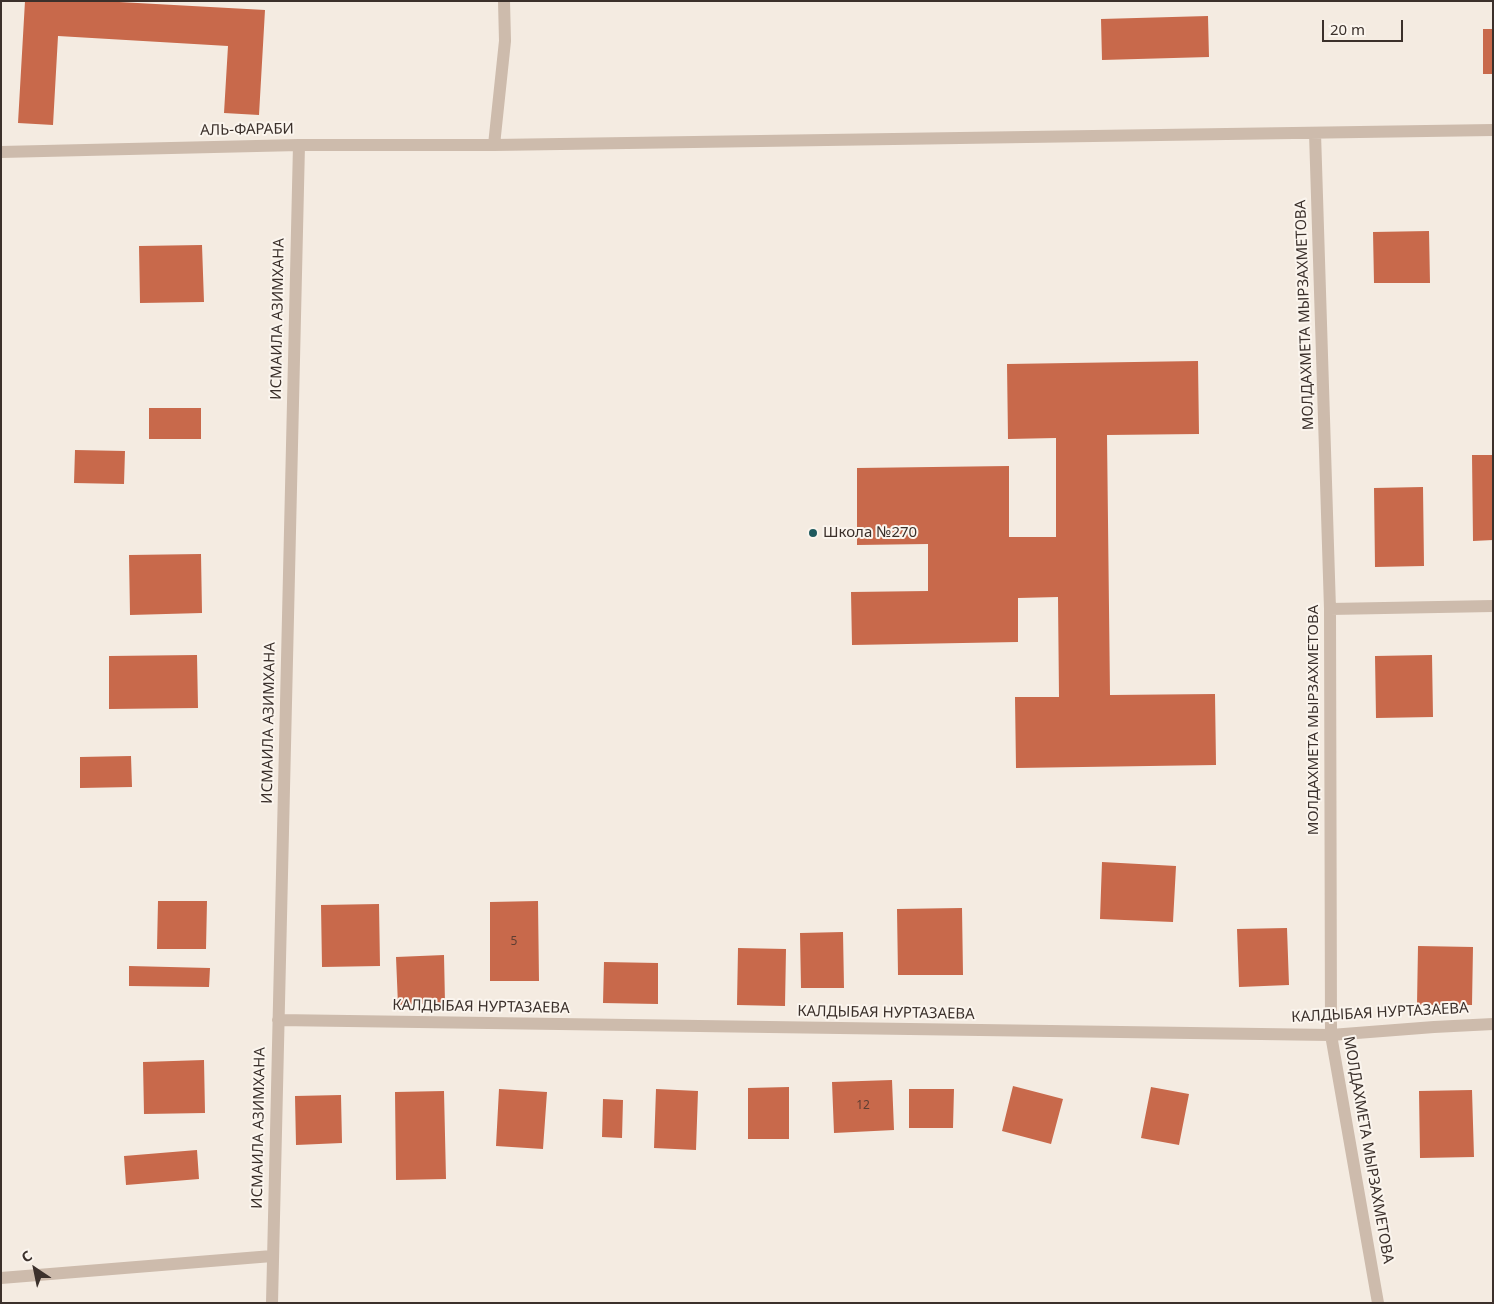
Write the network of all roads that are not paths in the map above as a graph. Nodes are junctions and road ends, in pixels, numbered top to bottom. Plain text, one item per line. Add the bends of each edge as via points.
1 (504, 1) edge
2 (1493, 130) edge
3 (1315, 133) junction
4 (299, 145) junction
5 (494, 146) junction
6 (1, 152) edge
7 (1493, 606) edge
8 (1330, 609) junction
9 (278, 1020) junction
10 (1493, 1024) edge
11 (1331, 1036) junction
12 (272, 1256) junction
13 (1, 1278) edge
14 (272, 1303) edge
15 (1378, 1303) edge

1 - 5 street via 505,40
2 - 3 street, АЛЬ-ФАРАБИ
3 - 5 street, АЛЬ-ФАРАБИ
3 - 8 street, МОЛДАХМЕТА МЫРЗАХМЕТОВА
4 - 5 street, АЛЬ-ФАРАБИ
4 - 6 street, АЛЬ-ФАРАБИ
4 - 9 street, ИСМАИЛА АЗИМХАНА
7 - 8 street
8 - 11 street, МОЛДАХМЕТА МЫРЗАХМЕТОВА
9 - 11 street, КАЛДЫБАЯ НУРТАЗАЕВА
9 - 12 street, ИСМАИЛА АЗИМХАНА
10 - 11 street, КАЛДЫБАЯ НУРТАЗАЕВА
11 - 15 street, МОЛДАХМЕТА МЫРЗАХМЕТОВА
12 - 13 street
12 - 14 street, ИСМАИЛА АЗИМХАНА

